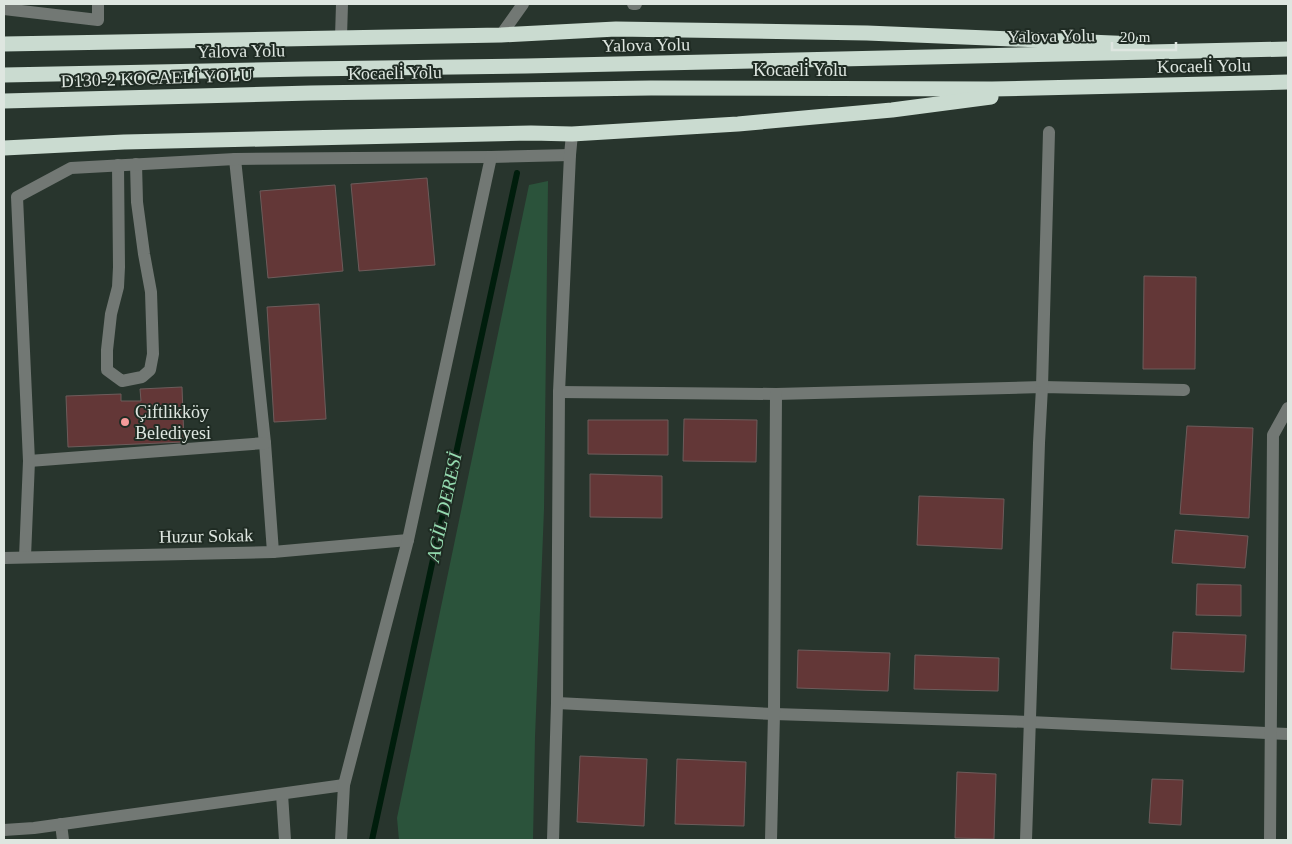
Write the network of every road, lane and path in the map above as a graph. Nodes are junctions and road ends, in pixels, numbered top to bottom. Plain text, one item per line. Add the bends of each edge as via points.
1 (98, 4) edge
2 (342, 4) edge
3 (523, 4) edge
4 (4, 9) edge
5 (501, 35) junction
6 (341, 37) junction
7 (4, 44) edge
8 (1286, 50) edge
9 (4, 75) edge
10 (1288, 82) edge
11 (1052, 88) junction
12 (311, 93) joint
13 (4, 101) edge
14 (1049, 132) dead end
15 (572, 134) junction
16 (4, 148) edge
17 (570, 155) junction
18 (491, 157) junction
19 (235, 159) junction
20 (136, 164) junction
21 (118, 165) junction
22 (1042, 387) junction
23 (1184, 390) dead end
24 (559, 392) junction
25 (776, 394) junction
26 (1288, 408) edge
27 (265, 443) junction
28 (29, 461) junction
29 (408, 540) junction
30 (273, 552) junction
31 (25, 557) junction
32 (4, 558) edge
33 (557, 703) junction
34 (774, 714) junction
35 (1030, 722) junction
36 (1271, 734) junction
37 (1288, 734) edge
38 (344, 785) junction
39 (282, 794) junction
40 (61, 824) junction
41 (4, 830) edge
42 (63, 840) edge
43 (285, 840) edge
44 (341, 840) edge
45 (552, 840) edge
46 (771, 840) edge
47 (1026, 840) edge
48 (1270, 840) edge

1 - 4 street via 98,20
2 - 6 street
3 - 5 street
5 - 6 highway
5 - 8 highway via 616,29 867,33
6 - 7 highway
8 - 9 highway, Yalova Yolu
10 - 11 highway, Kocaeli̇ Yolu
11 - 12 highway, Kocaeli̇ Yolu via 651,88
11 - 15 highway via 892,110
12 - 13 highway, D130-2 KOCAELİ YOLU
14 - 22 street
15 - 16 highway via 134,142
15 - 17 street
17 - 18 street
17 - 24 street
18 - 19 street
18 - 29 street
19 - 20 street
19 - 27 street
20 - 21 street
20 - 21 street via 137,202 151,292 153,354 150,370 142,377 122,381 107,370 111,314 118,287
21 - 28 street via 71,168 17,197
22 - 23 street
22 - 25 street
22 - 35 street
24 - 25 street
24 - 33 street
25 - 34 street
26 - 36 street via 1273,434
27 - 28 street
27 - 30 street
28 - 31 street
29 - 30 street, Huzur Sokak
29 - 38 street
30 - 31 street, Huzur Sokak
31 - 32 street, Huzur Sokak
33 - 34 street
33 - 45 street
34 - 35 street
34 - 46 street
35 - 36 street
35 - 47 street
36 - 37 street
36 - 48 street
38 - 39 street
38 - 44 street
39 - 40 street
39 - 43 street
40 - 41 street
40 - 42 street

